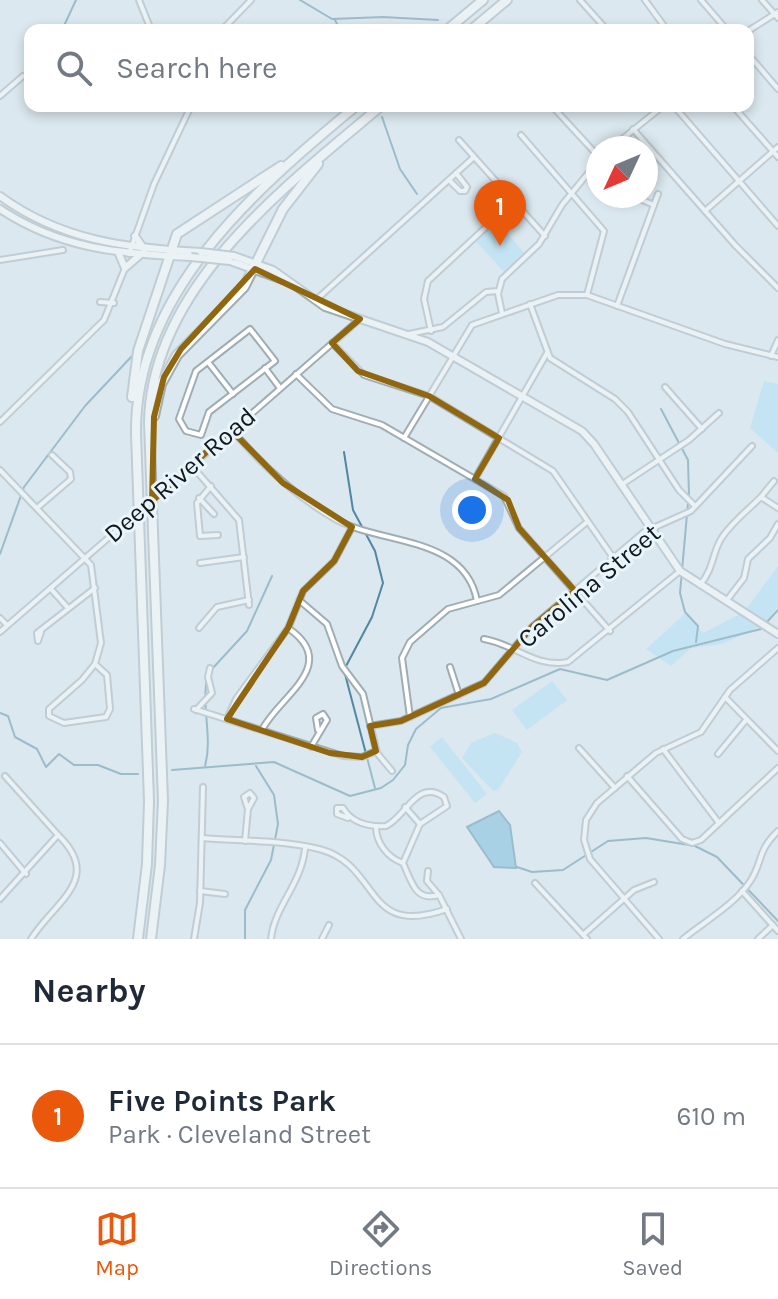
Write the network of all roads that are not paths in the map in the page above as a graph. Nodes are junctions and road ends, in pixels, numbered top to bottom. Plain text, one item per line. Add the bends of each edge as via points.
1 (139, 0) edge
2 (251, 0) edge
3 (483, 0) edge
4 (507, 0) edge
5 (580, 0) edge
6 (645, 0) edge
7 (701, 0) edge
8 (762, 0) edge
9 (777, 15) edge
10 (149, 24) edge
11 (228, 24) edge
12 (454, 24) edge
13 (478, 24) edge
14 (602, 24) edge
15 (663, 24) edge
16 (722, 24) edge
17 (754, 28) edge
18 (754, 61) edge
19 (23, 76) dead end
20 (778, 89) edge
21 (0, 96) edge
22 (188, 112) edge
23 (349, 112) edge
24 (374, 112) edge
25 (557, 112) edge
26 (655, 112) edge
27 (679, 112) edge
28 (739, 112) edge
29 (633, 129) junction
30 (521, 135) dead end
31 (625, 136) edge
32 (459, 140) dead end
33 (313, 142) junction
34 (335, 144) junction
35 (586, 145) edge
36 (776, 150) edge
37 (474, 157) junction
38 (778, 157) edge
39 (456, 173) junction
40 (586, 175) edge
41 (449, 180) junction
42 (739, 182) junction
43 (572, 193) junction
44 (1, 199) edge
45 (514, 201) junction
46 (653, 208) edge
47 (0, 209) edge
48 (705, 211) junction
49 (778, 226) edge
50 (135, 236) junction
51 (545, 236) junction
52 (63, 250) dead end
53 (130, 251) junction
54 (142, 252) junction
55 (169, 253) junction
56 (119, 254) junction
57 (0, 260) edge
58 (256, 266) junction
59 (125, 268) junction
60 (778, 288) edge
61 (498, 291) junction
62 (587, 295) junction
63 (100, 302) dead end
64 (314, 302) junction
65 (114, 303) junction
66 (530, 304) junction
67 (617, 306) junction
68 (502, 313) junction
69 (360, 319) junction
70 (427, 325) junction
71 (422, 331) junction
72 (432, 332) junction
73 (409, 334) junction
74 (778, 340) edge
75 (428, 342) junction
76 (332, 343) junction
77 (547, 353) junction
78 (453, 355) junction
79 (771, 356) junction
80 (778, 357) edge
81 (208, 362) junction
82 (265, 368) junction
83 (296, 374) junction
84 (665, 387) dead end
85 (280, 388) junction
86 (233, 394) junction
87 (429, 396) junction
88 (524, 397) junction
89 (719, 413) dead end
90 (0, 422) edge
91 (702, 429) junction
92 (232, 430) junction
93 (136, 434) junction
94 (404, 438) junction
95 (499, 438) junction
96 (752, 446) dead end
97 (52, 455) dead end
98 (660, 460) junction
99 (192, 466) junction
100 (0, 470) edge
101 (151, 473) junction
102 (475, 479) junction
103 (774, 481) dead end
104 (621, 485) junction
105 (211, 486) junction
106 (761, 497) junction
107 (199, 498) junction
108 (695, 506) junction
109 (37, 508) junction
110 (778, 508) edge
111 (214, 514) dead end
112 (587, 522) junction
113 (778, 524) edge
114 (352, 527) junction
115 (649, 529) junction
116 (218, 535) dead end
117 (544, 556) junction
118 (244, 557) junction
119 (86, 558) junction
120 (614, 559) junction
121 (200, 563) dead end
122 (680, 571) junction
123 (700, 585) junction
124 (95, 588) junction
125 (51, 589) junction
126 (575, 591) junction
127 (299, 600) junction
128 (477, 601) junction
129 (726, 601) junction
130 (68, 608) junction
131 (0, 618) edge
132 (7, 625) junction
133 (199, 628) dead end
134 (288, 628) junction
135 (610, 631) junction
136 (0, 632) edge
137 (41, 632) dead end
138 (778, 634) edge
139 (484, 639) dead end
140 (778, 648) edge
141 (514, 649) junction
142 (95, 664) junction
143 (450, 667) dead end
144 (210, 668) dead end
145 (459, 695) junction
146 (725, 697) junction
147 (410, 717) junction
148 (227, 719) junction
149 (746, 720) junction
150 (370, 726) junction
151 (262, 730) junction
152 (318, 730) dead end
153 (311, 747) junction
154 (579, 748) dead end
155 (663, 749) junction
156 (376, 751) junction
157 (778, 751) edge
158 (718, 754) dead end
159 (778, 768) edge
160 (392, 771) dead end
161 (5, 776) dead end
162 (627, 776) junction
163 (203, 787) dead end
164 (615, 788) junction
165 (405, 807) junction
166 (248, 809) dead end
167 (348, 818) dead end
168 (719, 823) junction
169 (420, 824) junction
170 (376, 826) junction
171 (778, 831) edge
172 (58, 835) junction
173 (202, 838) junction
174 (245, 841) junction
175 (0, 843) edge
176 (305, 848) junction
177 (403, 863) junction
178 (428, 871) dead end
179 (26, 874) junction
180 (654, 882) dead end
181 (535, 883) dead end
182 (200, 891) junction
183 (742, 891) junction
184 (225, 894) dead end
185 (439, 895) junction
186 (0, 899) edge
187 (624, 900) junction
188 (447, 909) junction
189 (329, 925) dead end
190 (773, 925) junction
191 (778, 931) edge
192 (585, 937) edge
193 (31, 939) edge
194 (138, 939) edge
195 (151, 939) edge
196 (194, 939) edge
197 (271, 939) edge
198 (322, 939) edge
199 (461, 939) edge
200 (659, 939) edge
201 (683, 939) edge
202 (758, 939) edge

1 - 10 street
2 - 11 street
3 - 12 highway
4 - 13 highway
5 - 14 street
6 - 15 street
7 - 16 street
8 - 9 street
9 - 17 street
18 - 20 street
19 - 21 street
22 - 50 street
23 - 33 highway
24 - 34 highway
25 - 35 street
26 - 29 street
27 - 42 street
28 - 36 street
29 - 31 street
29 - 48 street
30 - 43 street
32 - 37 street
33 - 55 highway via 181,230
33 - 93 highway via 233,221 166,311 141,370
34 - 58 highway via 287,202
34 - 101 highway via 254,218 177,318 152,383
36 - 38 street
36 - 42 street
37 - 39 street
37 - 45 street
39 - 41 street
39 - 41 street via 465,191
40 - 43 street
41 - 64 street
42 - 48 street
42 - 49 street
43 - 51 street
43 - 62 street via 605,233
44 - 53 main road via 68,234
45 - 51 street
45 - 70 street via 428,281
46 - 67 street
47 - 56 main road via 55,238
48 - 60 street
50 - 53 street
50 - 54 main road
51 - 61 street via 505,276
52 - 57 street
53 - 54 main road
53 - 56 main road
54 - 55 main road
54 - 59 main road
55 - 58 main road, bridge via 232,258
55 - 93 highway via 135,364
56 - 59 main road
58 - 64 main road
58 - 101 highway via 241,291 187,342 168,370 155,408
59 - 65 street
61 - 68 street
61 - 72 street via 486,292
62 - 66 street via 570,292
62 - 67 street
63 - 65 street
64 - 69 main road
65 - 90 street via 101,323
66 - 68 street
66 - 77 street
67 - 79 street
68 - 78 street via 472,325
69 - 73 main road
69 - 76 street, Deep River Road
70 - 71 street
70 - 72 street
71 - 72 street
71 - 73 street
72 - 75 street
73 - 75 main road
74 - 79 street
75 - 78 main road
76 - 83 street, Deep River Road
76 - 87 street via 364,375
77 - 88 street
77 - 98 street via 623,406
78 - 87 street
78 - 88 main road
79 - 80 street
81 - 82 street via 250,329 275,361
81 - 86 street
81 - 86 street via 196,371 188,390 179,419 182,428 201,435 209,412
82 - 85 street
82 - 86 street
83 - 85 street, Deep River Road
83 - 94 street via 332,409
84 - 91 street
85 - 92 street, Deep River Road
87 - 94 street
87 - 95 street
88 - 95 street
88 - 104 main road via 588,436
89 - 91 street
91 - 98 street
92 - 99 street, Deep River Road
92 - 114 street via 283,483
93 - 194 highway via 149,801
94 - 102 street
95 - 102 street
95 - 112 street via 556,474
96 - 108 street, Carolina Street
97 - 109 street via 71,479
98 - 104 street
98 - 108 street
99 - 105 street
99 - 119 street, Deep River Road, bridge
100 - 109 street
101 - 195 highway via 163,801
102 - 117 street via 508,500 519,528
103 - 106 street
104 - 115 main road
105 - 107 street
105 - 118 street via 238,517
106 - 110 street
106 - 123 street via 721,538 715,563
107 - 111 street
107 - 116 street via 200,536
108 - 115 street, Carolina Street via 684,516
109 - 119 street
112 - 117 street
112 - 120 street
113 - 129 street via 748,559 744,578
114 - 127 street via 339,553
114 - 128 street via 444,554 471,580
115 - 120 street, Carolina Street
115 - 122 main road
117 - 126 street
117 - 128 street via 499,595
118 - 121 street
118 - 133 street via 249,602 217,607
119 - 124 street
119 - 125 street, Deep River Road
120 - 126 street, Carolina Street
122 - 123 main road
122 - 135 street
123 - 129 main road
124 - 130 street
124 - 142 street via 101,643
125 - 130 street
125 - 132 street, Deep River Road
126 - 135 street
126 - 141 street, Carolina Street
127 - 134 street
127 - 150 street via 327,624 342,666 363,694
128 - 147 street via 448,609 405,647
129 - 138 main road
130 - 137 street
131 - 132 street
132 - 136 street, Deep River Road
134 - 148 street
134 - 151 street via 304,645 307,671
135 - 141 street via 568,662 528,659
139 - 141 street
140 - 146 street
141 - 145 street, Carolina Street via 484,683
142 - 142 street via 49,709 49,716 64,723 106,717 107,675
143 - 145 street
144 - 148 street via 212,693 195,710
145 - 147 street, Carolina Street
146 - 149 street
146 - 155 street via 701,732
147 - 150 street, Carolina Street
148 - 151 street
149 - 157 street
149 - 158 street
150 - 156 street
151 - 153 street
152 - 153 street
153 - 156 street via 353,758
154 - 164 street
155 - 162 street
155 - 168 street
156 - 160 street
159 - 168 street
161 - 172 street
162 - 164 street
162 - 168 street via 685,841 699,841
163 - 173 street
164 - 187 street via 589,814 584,840 590,859
165 - 169 street
165 - 169 street via 423,793 444,797 444,811
165 - 170 street via 392,823
166 - 174 street
167 - 170 street
169 - 177 street
170 - 177 street via 381,845
171 - 183 street via 761,851
172 - 179 street
172 - 193 street via 74,856 76,880
173 - 174 street
173 - 182 street
174 - 176 street
175 - 179 street
176 - 188 street via 319,849 342,862 395,920 419,922
176 - 197 street via 298,880
177 - 185 street via 418,894
178 - 185 street via 427,881
179 - 186 street
180 - 187 street
181 - 192 street
182 - 184 street
182 - 196 street
183 - 190 street
183 - 201 street
185 - 188 street
187 - 192 street
187 - 200 street
188 - 199 street
189 - 198 street
190 - 191 street
190 - 202 street

